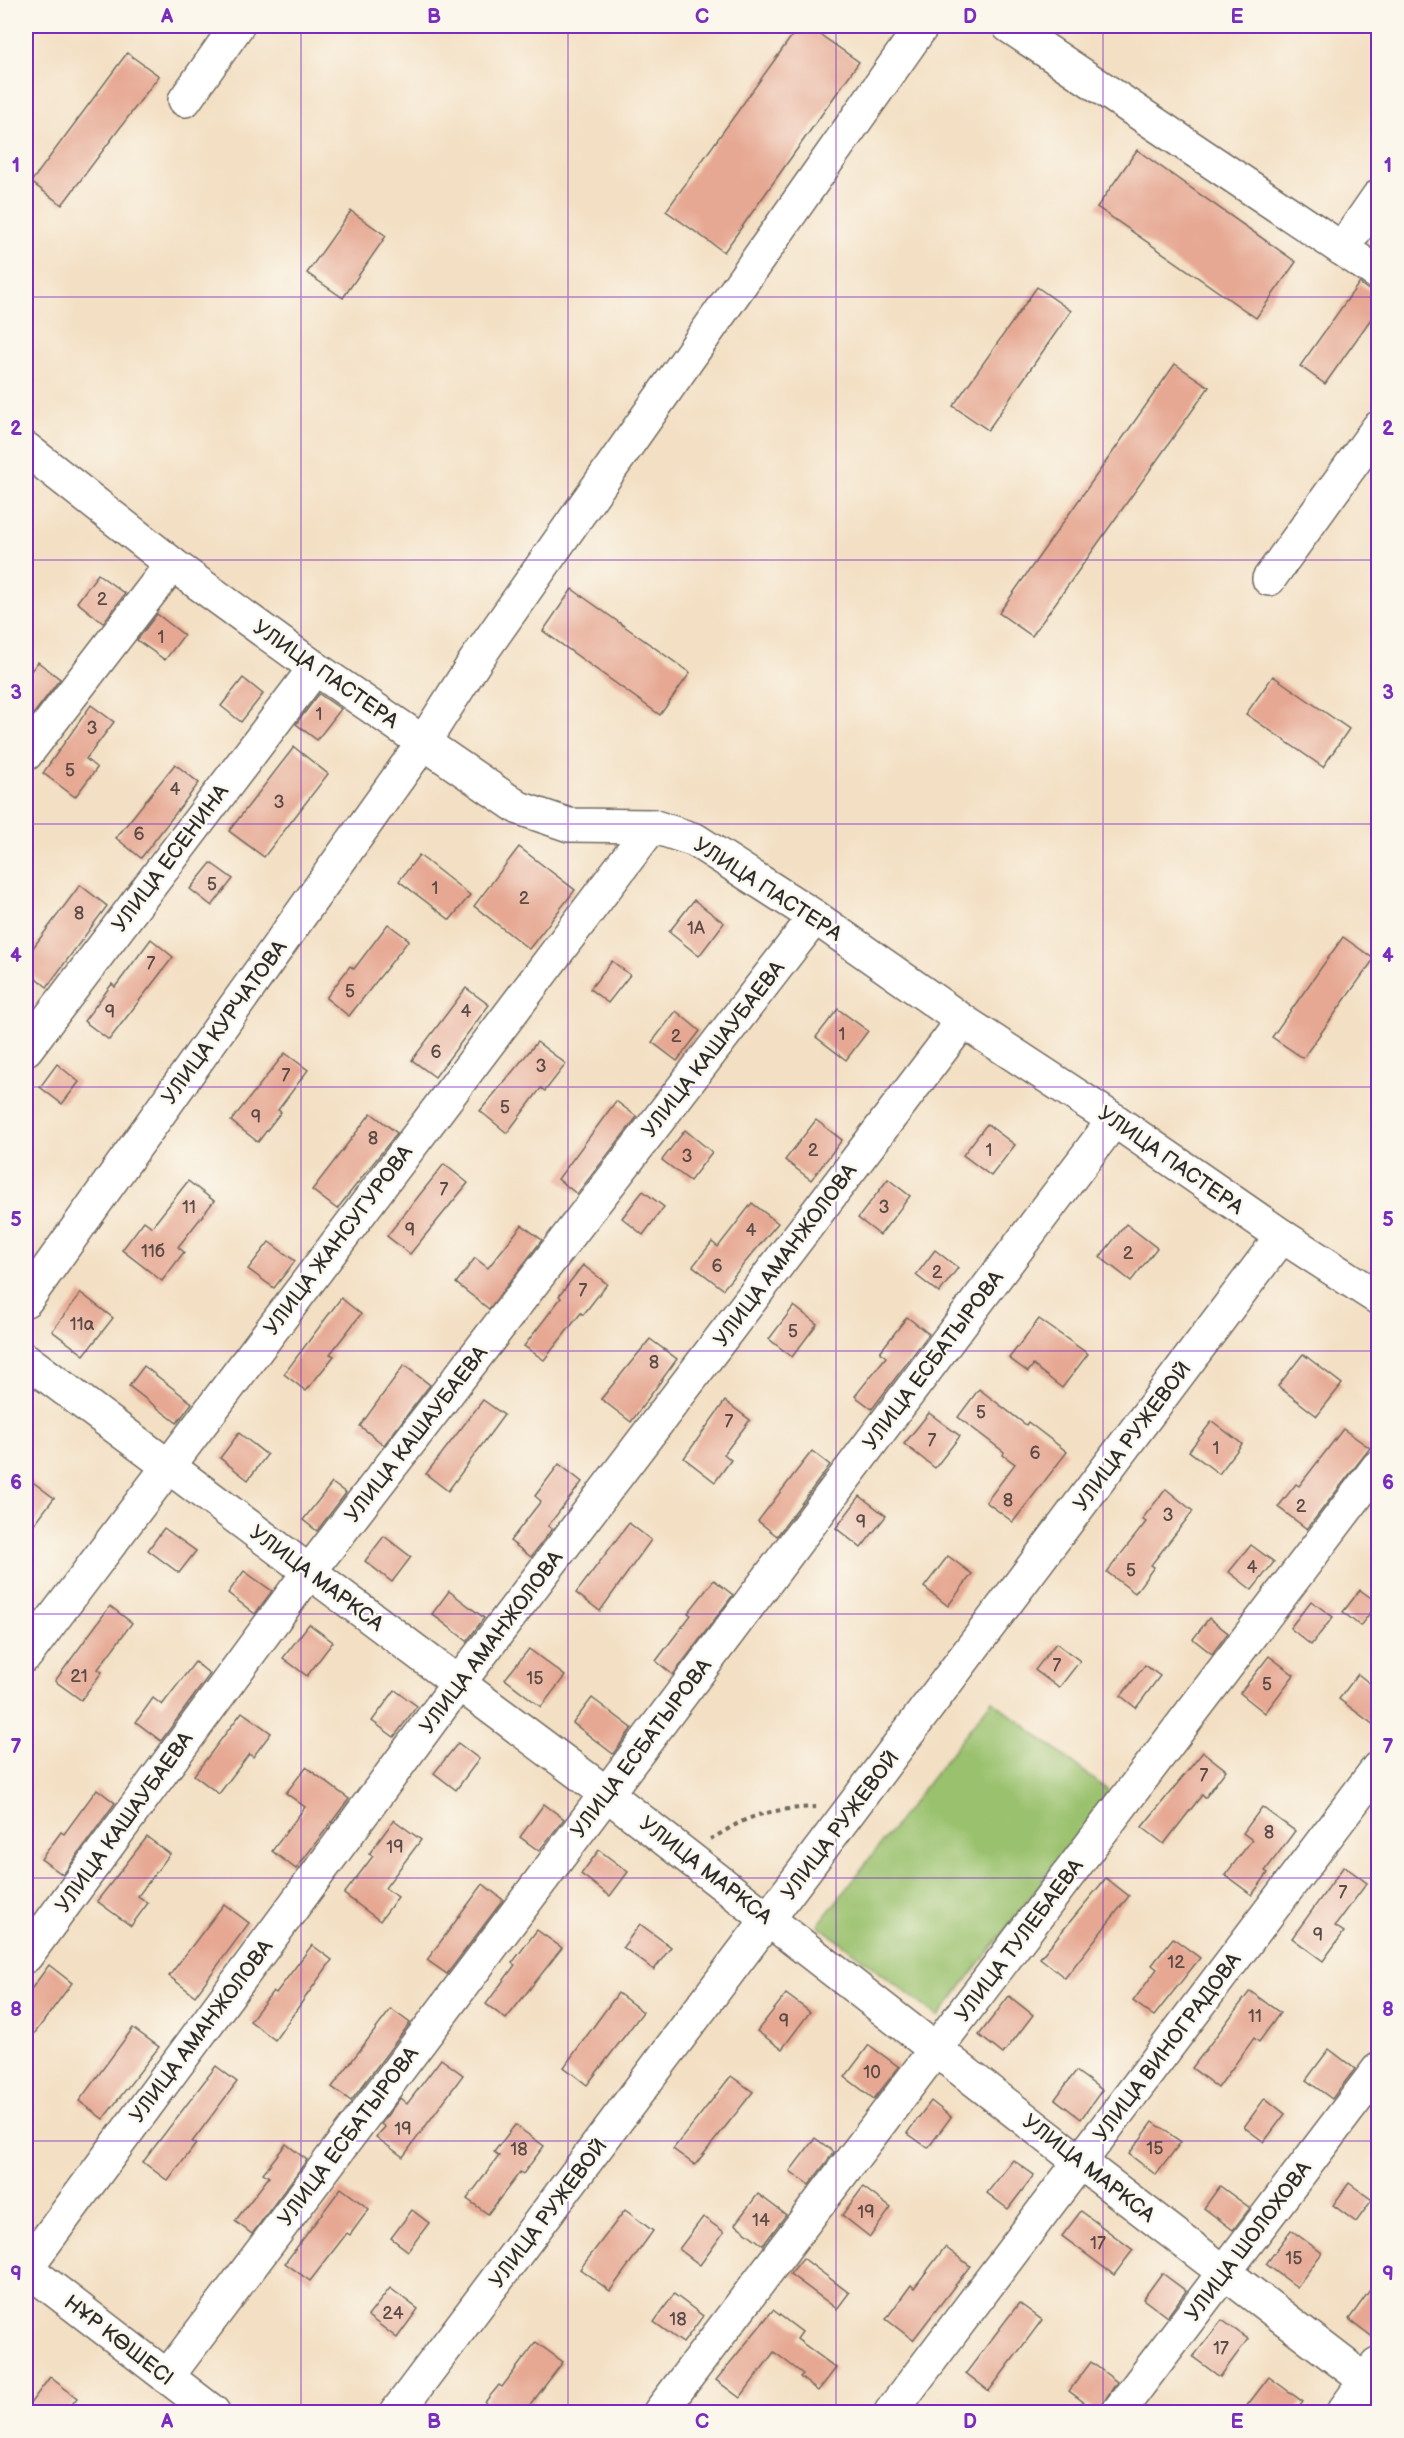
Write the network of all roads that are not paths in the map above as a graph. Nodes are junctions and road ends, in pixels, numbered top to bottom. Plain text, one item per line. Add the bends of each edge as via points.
1 (237, 26) edge
2 (922, 26) edge
3 (1009, 26) edge
4 (185, 100) dead end
5 (1378, 197) edge
6 (1342, 249) junction
7 (1378, 273) edge
8 (1378, 428) edge
9 (28, 456) edge
10 (172, 564) junction
11 (1269, 579) dead end
12 (315, 668) junction
13 (423, 743) junction
14 (26, 754) edge
15 (652, 826) junction
16 (815, 917) junction
17 (963, 1021) junction
18 (26, 1048) edge
19 (1114, 1120) junction
20 (1282, 1236) junction
21 (1378, 1298) edge
22 (26, 1300) edge
23 (26, 1360) edge
24 (167, 1465) junction
25 (1378, 1467) edge
26 (309, 1572) junction
27 (26, 1655) edge
28 (458, 1684) junction
29 (1378, 1768) edge
30 (607, 1794) junction
31 (770, 1919) junction
32 (26, 1956) edge
33 (936, 2049) junction
34 (1378, 2070) edge
35 (1080, 2162) junction
36 (26, 2268) edge
37 (1225, 2272) junction
38 (167, 2377) junction
39 (1374, 2378) edge
40 (213, 2412) edge
41 (397, 2412) edge
42 (660, 2412) edge
43 (891, 2412) edge
44 (1118, 2412) edge
45 (1342, 2412) edge

1 - 4 street
2 - 13 street, УЛИЦА КУРЧАТОВА via 476,660
3 - 6 street
5 - 6 street
6 - 7 street
8 - 11 street
9 - 10 street, УЛИЦА ПАСТЕРА
10 - 12 street, УЛИЦА ПАСТЕРА
10 - 14 street
12 - 13 street, УЛИЦА ПАСТЕРА
12 - 18 street, УЛИЦА ЕСЕНИНА
13 - 15 street, УЛИЦА ПАСТЕРА via 519,808 569,825
13 - 22 street, УЛИЦА КУРЧАТОВА
15 - 16 street, УЛИЦА ПАСТЕРА via 696,840
15 - 24 street, УЛИЦА ЖАНСУГУРОВА
16 - 17 street, УЛИЦА ПАСТЕРА
16 - 26 street, УЛИЦА КАШАУБАЕВА
17 - 19 street, УЛИЦА ПАСТЕРА
17 - 28 street, УЛИЦА АМАНЖОЛОВА
19 - 20 street, УЛИЦА ПАСТЕРА
19 - 30 street, УЛИЦА ЕСБАТЫРОВА
20 - 21 street, УЛИЦА ПАСТЕРА
20 - 31 street, УЛИЦА РУЖЕВОЙ
23 - 24 street, УЛИЦА МАРКСА
24 - 26 street, УЛИЦА МАРКСА
24 - 27 street, УЛИЦА ЖАНСУГУРОВА
25 - 33 street, УЛИЦА ТУЛЕБАЕВА
26 - 28 street, УЛИЦА МАРКСА
26 - 32 street, УЛИЦА КАШАУБАЕВА
28 - 30 street, УЛИЦА МАРКСА
28 - 36 street, УЛИЦА АМАНЖОЛОВА
29 - 35 street, УЛИЦА ВИНОГРАДОВА
30 - 31 street, УЛИЦА МАРКСА
30 - 38 street, УЛИЦА ЕСБАТЫРОВА
31 - 33 street, УЛИЦА МАРКСА
31 - 41 street, УЛИЦА РУЖЕВОЙ
33 - 35 street, УЛИЦА МАРКСА
33 - 42 street, УЛИЦА ТУЛЕБАЕВА
34 - 37 street, УЛИЦА ШОЛОХОВА
35 - 37 street, УЛИЦА МАРКСА
35 - 43 street, УЛИЦА ВИНОГРАДОВА
36 - 38 street, НҰР КӨШЕСІ
37 - 39 street, УЛИЦА МАРКСА
37 - 44 street, УЛИЦА ШОЛОХОВА
38 - 40 street, НҰР КӨШЕСІ
39 - 45 street

